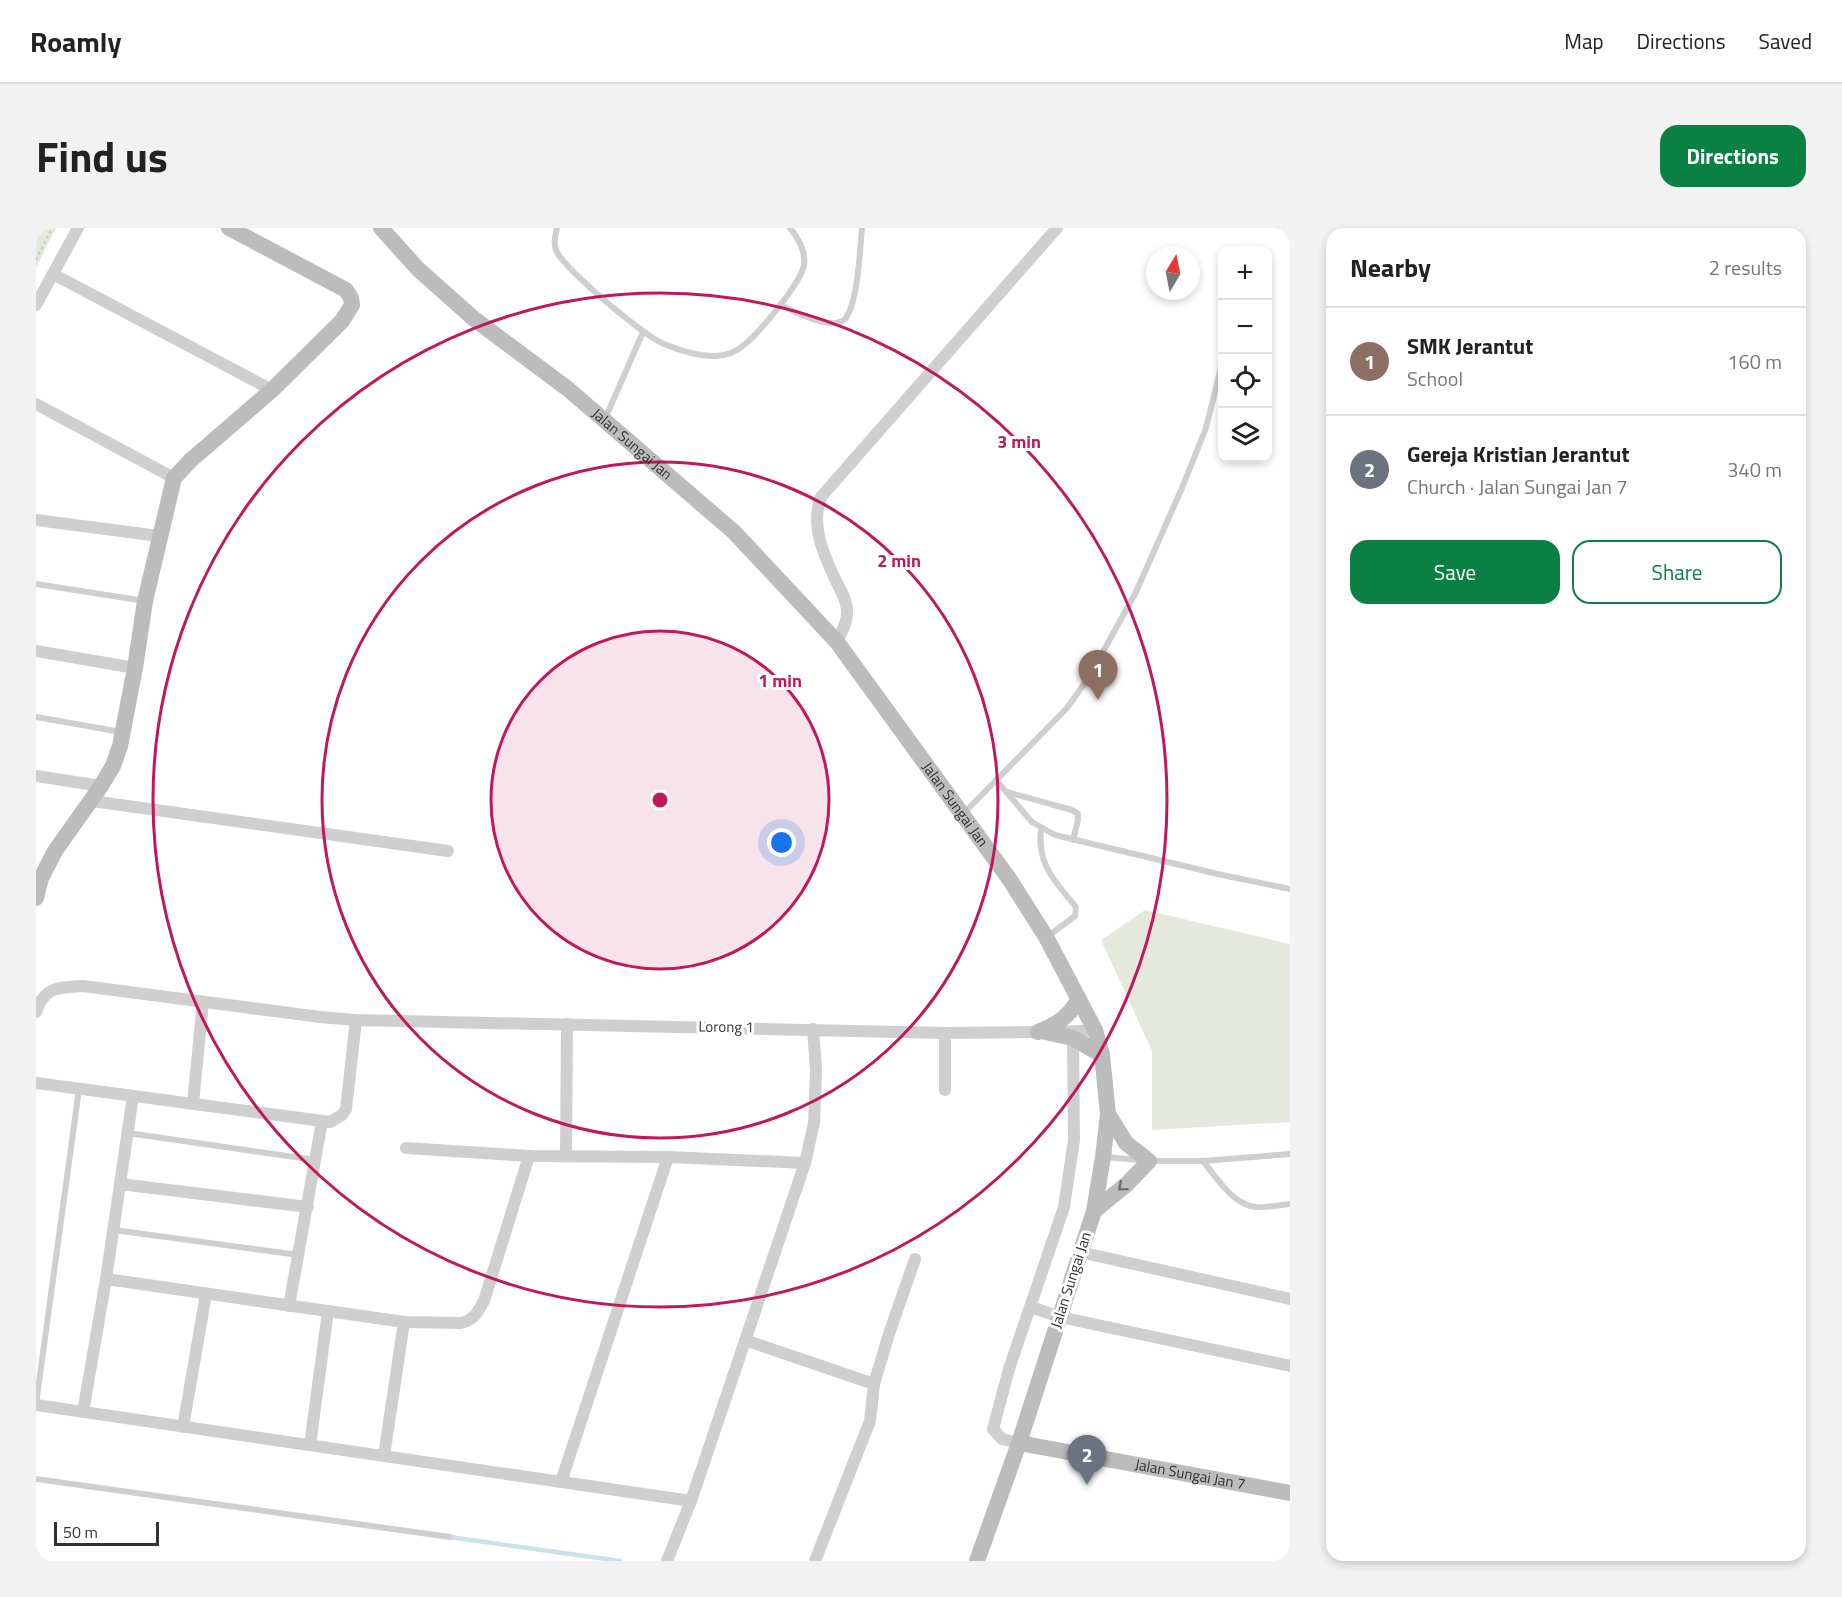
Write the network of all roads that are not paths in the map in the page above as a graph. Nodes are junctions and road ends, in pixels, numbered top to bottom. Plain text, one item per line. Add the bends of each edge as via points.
1 (78, 228) edge
2 (229, 228) edge
3 (381, 228) edge
4 (556, 228) edge
5 (790, 228) edge
6 (862, 228) edge
7 (1057, 228) edge
8 (53, 274) junction
9 (36, 305) edge
10 (780, 305) junction
11 (643, 332) junction
12 (1218, 379) edge
13 (272, 390) junction
14 (36, 404) edge
15 (605, 420) junction
16 (174, 478) junction
17 (36, 519) edge
18 (159, 536) junction
19 (36, 584) edge
20 (145, 601) junction
21 (837, 642) junction
22 (36, 651) edge
23 (135, 668) junction
24 (36, 717) edge
25 (123, 732) junction
26 (36, 777) edge
27 (996, 780) junction
28 (1006, 792) junction
29 (97, 793) junction
30 (962, 814) junction
31 (1041, 829) junction
32 (1073, 840) junction
33 (448, 852) dead end
34 (1290, 889) edge
35 (36, 898) edge
36 (1046, 938) junction
37 (1079, 999) junction
38 (203, 1002) junction
39 (36, 1012) edge
40 (356, 1020) junction
41 (567, 1023) junction
42 (813, 1029) junction
43 (1095, 1030) junction
44 (1041, 1032) junction
45 (945, 1033) junction
46 (1073, 1038) junction
47 (1102, 1055) junction
48 (36, 1083) edge
49 (80, 1089) junction
50 (945, 1090) dead end
51 (133, 1096) junction
52 (193, 1104) junction
53 (1108, 1114) junction
54 (322, 1121) junction
55 (128, 1133) junction
56 (406, 1148) dead end
57 (1290, 1154) edge
58 (529, 1156) junction
59 (566, 1156) junction
60 (668, 1157) junction
61 (1103, 1157) junction
62 (315, 1160) junction
63 (1149, 1161) junction
64 (1203, 1161) junction
65 (805, 1162) junction
66 (120, 1184) junction
67 (1290, 1204) edge
68 (308, 1207) junction
69 (1094, 1211) junction
70 (114, 1230) junction
71 (1080, 1252) junction
72 (299, 1255) junction
73 (915, 1260) dead end
74 (106, 1279) junction
75 (206, 1294) junction
76 (1290, 1299) edge
77 (289, 1306) junction
78 (1031, 1307) junction
79 (328, 1311) junction
80 (1060, 1317) junction
81 (404, 1322) junction
82 (745, 1340) junction
83 (1290, 1366) edge
84 (874, 1384) junction
85 (36, 1405) edge
86 (83, 1412) junction
87 (183, 1427) junction
88 (1019, 1443) junction
89 (310, 1445) junction
90 (384, 1456) junction
91 (36, 1479) edge
92 (561, 1482) junction
93 (1290, 1493) edge
94 (691, 1501) junction
95 (450, 1537) dead end
96 (667, 1561) edge
97 (815, 1561) edge
98 (976, 1561) edge

1 - 8 street
2 - 13 main road via 331,281 351,298 352,306 342,321
3 - 15 main road, Jalan Sungai Jan via 418,269 473,318
4 - 11 lane via 556,250 570,270
5 - 10 lane via 798,238 804,264 796,284
6 - 10 lane via 856,287 845,318 824,322
7 - 21 street via 821,497 816,522 847,612
8 - 9 street
8 - 13 street
10 - 11 lane via 744,346 729,354 697,355 661,343
11 - 15 lane
12 - 27 lane via 1206,428 1182,488 1136,592 1089,677 1067,708
13 - 16 main road
14 - 16 street
15 - 21 main road, Jalan Sungai Jan via 734,532
16 - 18 main road
17 - 18 street
18 - 20 main road
19 - 20 lane
20 - 23 main road
21 - 30 main road, Jalan Sungai Jan
22 - 23 street
23 - 25 main road
24 - 25 lane
25 - 29 main road via 113,766
26 - 29 street
27 - 28 lane
27 - 30 lane
28 - 31 lane
28 - 32 lane via 1078,814
29 - 33 street
29 - 35 main road via 54,851 40,878
30 - 36 main road, Jalan Sungai Jan
31 - 32 lane
31 - 36 lane via 1041,859 1076,907 1075,916
32 - 34 lane
36 - 37 main road, Jalan Sungai Jan
37 - 43 main road, Jalan Sungai Jan
37 - 44 main road via 1057,1025
38 - 39 street, Lorong 1 via 65,987 42,997
38 - 40 street, Lorong 1
38 - 52 street
40 - 41 street, Lorong 1
40 - 54 street via 346,1109 337,1119
41 - 42 street, Lorong 1
41 - 59 street
42 - 45 street, Lorong 1
42 - 65 street via 814,1124
43 - 44 street, Lorong 1
43 - 47 main road, Jalan Sungai Jan
44 - 45 street, Lorong 1
44 - 46 main road
45 - 50 street
46 - 47 main road
46 - 78 street via 1074,1140 1064,1207
47 - 53 main road, Jalan Sungai Jan
48 - 49 street
49 - 51 street
49 - 85 lane
51 - 52 street
51 - 55 street
52 - 54 street
53 - 61 main road, Jalan Sungai Jan
53 - 63 main road via 1126,1143
54 - 62 street
55 - 62 lane
55 - 66 street
56 - 58 street
57 - 64 lane
58 - 59 street
58 - 81 street via 478,1313 461,1323
59 - 60 street
60 - 65 street
60 - 92 street
61 - 63 lane
61 - 69 main road, Jalan Sungai Jan
62 - 68 street
63 - 64 lane
63 -> 69 main road
64 - 67 lane via 1231,1196 1245,1203 1256,1207
65 - 82 street
66 - 68 street
66 - 70 street
68 - 72 street
69 - 71 main road, Jalan Sungai Jan
70 - 72 lane
70 - 74 street
71 - 76 street
71 - 80 main road, Jalan Sungai Jan
72 - 77 street
73 - 84 street
74 - 75 street
74 - 86 street
75 - 77 street
75 - 87 street
77 - 79 street
78 - 80 street
78 - 88 street via 993,1429 1002,1439
79 - 81 street
79 - 89 street
80 - 83 street
80 - 88 main road, Jalan Sungai Jan
81 - 90 street
82 - 84 street
82 - 94 street
84 - 97 street via 870,1421
85 - 86 street
86 - 87 street
87 - 89 street
88 - 93 main road, Jalan Sungai Jan 7
88 - 98 main road, Jalan Sungai Jan
89 - 90 street
90 - 92 street
91 - 95 lane
92 - 94 street
94 - 96 street

